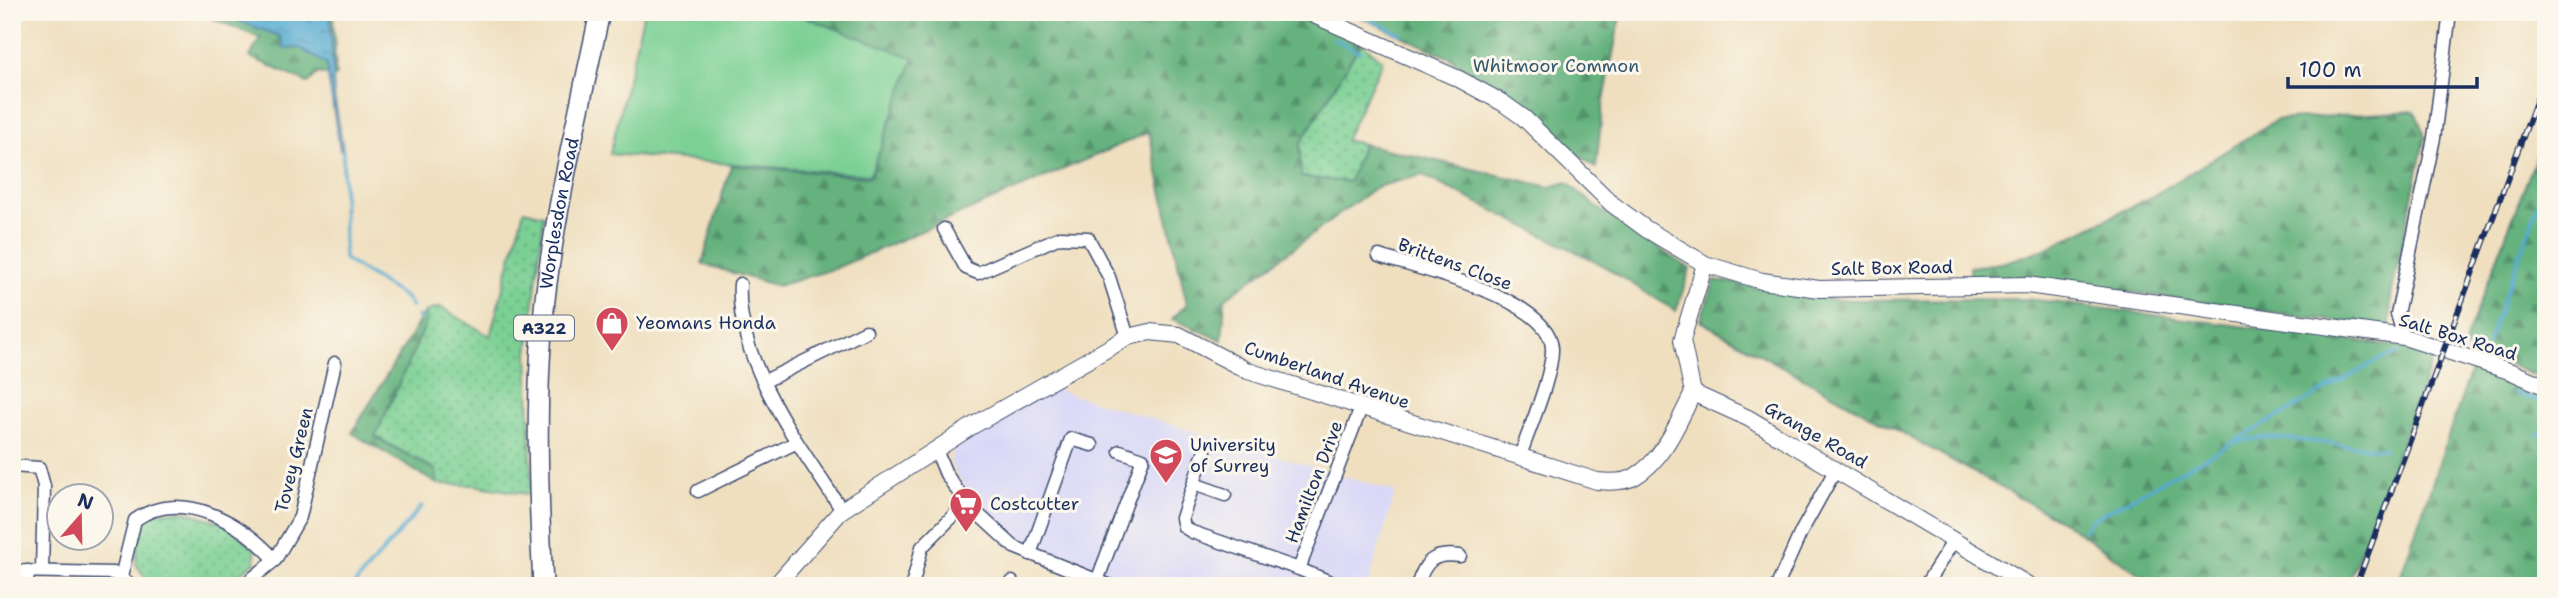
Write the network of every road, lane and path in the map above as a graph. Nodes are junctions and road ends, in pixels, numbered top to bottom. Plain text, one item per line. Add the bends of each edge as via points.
1 (600, 12) edge
2 (1307, 12) edge
3 (2450, 12) edge
4 (944, 229) dead end
5 (1379, 256) dead end
6 (1705, 264) junction
7 (740, 284) dead end
8 (866, 331) dead end
9 (1129, 337) junction
10 (2404, 337) junction
11 (335, 363) dead end
12 (765, 380) junction
13 (2546, 387) edge
14 (1693, 393) junction
15 (1362, 408) junction
16 (795, 443) junction
17 (1092, 445) dead end
18 (936, 450) junction
19 (1205, 450) dead end
20 (1120, 451) dead end
21 (1520, 456) junction
22 (12, 466) edge
23 (1836, 469) junction
24 (1194, 484) junction
25 (698, 491) dead end
26 (1225, 495) dead end
27 (966, 503) junction
28 (842, 510) junction
29 (1954, 540) junction
30 (1030, 554) junction
31 (1460, 556) dead end
32 (275, 560) junction
33 (1299, 569) junction
34 (12, 571) edge
35 (27, 571) junction
36 (42, 571) junction
37 (121, 577) junction
38 (1097, 581) junction
39 (27, 586) edge
40 (131, 586) edge
41 (243, 586) edge
42 (543, 586) edge
43 (775, 586) edge
44 (912, 586) edge
45 (1111, 586) edge
46 (1340, 586) edge
47 (1417, 586) edge
48 (1777, 586) edge
49 (1925, 586) edge
50 (2030, 586) edge

1 - 42 main road, Worplesdon Road / A322 via 570,144 547,286 538,443
2 - 6 street, Salt Box Road via 1460,79 1503,103 1612,204
3 - 10 street via 2434,138 2398,314
4 - 9 street via 966,268 978,273 1060,237 1088,238 1109,277
5 - 21 street, Brittens Close via 1495,294 1526,311 1543,327 1551,339 1551,362
6 - 10 street, Salt Box Road via 1762,281 1819,289 2027,285
6 - 14 street via 1682,340
7 - 12 street via 738,305 746,341
8 - 12 street
9 - 15 street, Cumberland Avenue via 1150,332 1179,335 1248,371
9 - 18 street, Cumberland Avenue
10 - 13 street, Salt Box Road
11 - 32 street, Tovey Green via 300,517
12 - 16 street
14 - 21 street, Cumberland Avenue via 1664,445 1633,478 1597,481
14 - 23 street, Grange Road via 1748,418
15 - 21 street, Cumberland Avenue
15 - 33 street, Hamilton Drive
16 - 25 street
16 - 28 street
17 - 30 street via 1071,439
18 - 27 street
18 - 28 street, Cumberland Avenue
19 - 24 street, Hamilton Drive
20 - 38 street via 1143,459
22 - 36 street via 39,468 44,486
23 - 29 street, Grange Road
23 - 48 street
24 - 26 street
24 - 33 street, Hamilton Drive via 1182,518 1184,527
27 - 30 street via 1014,547
27 - 44 street via 922,547
28 - 43 street, Cumberland Avenue
29 - 49 street
29 - 50 street, Grange Road
30 - 38 street
31 - 47 street via 1433,556 1423,565
32 - 37 street via 262,543 215,514 166,506 135,520
32 - 41 street, Tovey Green
33 - 46 street, Hamilton Drive
34 - 35 street
35 - 36 street
35 - 39 street
36 - 37 street
37 - 40 street
38 - 45 street

